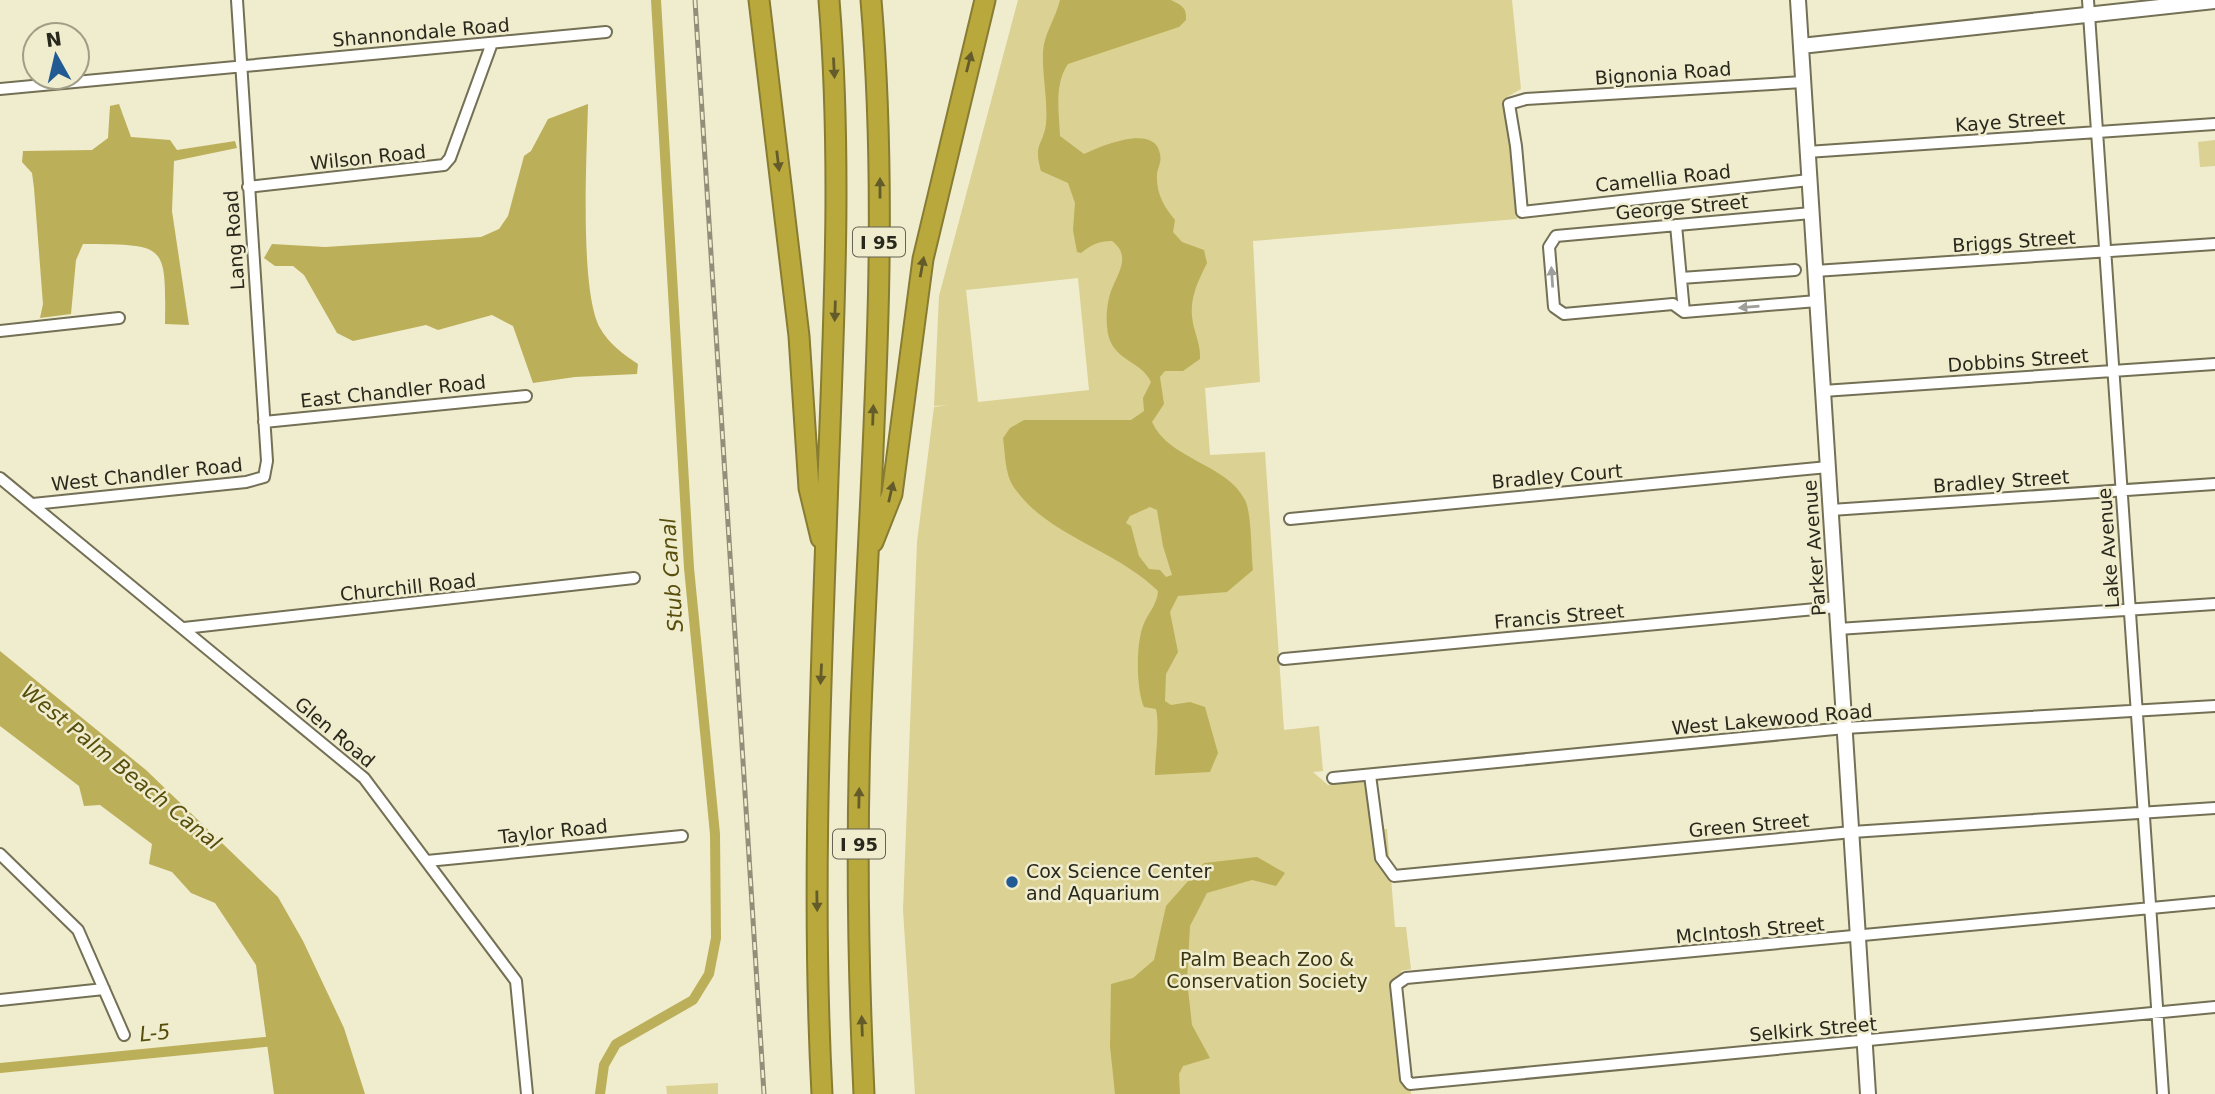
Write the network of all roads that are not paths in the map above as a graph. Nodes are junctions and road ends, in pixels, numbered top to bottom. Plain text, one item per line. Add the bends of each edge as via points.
1 (237, 0) edge
2 (759, 0) edge
3 (829, 0) edge
4 (872, 0) edge
5 (985, 0) edge
6 (1798, 0) edge
7 (2215, 1) edge
8 (2168, 3) edge
9 (2089, 7) edge
10 (606, 32) dead end
11 (492, 43) junction
12 (1801, 46) junction
13 (240, 67) junction
14 (1803, 82) junction
15 (0, 89) edge
16 (2215, 124) edge
17 (2098, 133) junction
18 (1807, 152) junction
19 (1809, 180) junction
20 (248, 187) junction
21 (1522, 212) joint
22 (1811, 213) junction
23 (1676, 225) junction
24 (2215, 244) edge
25 (2106, 252) junction
26 (1795, 270) dead end
27 (1815, 271) junction
28 (1681, 278) junction
29 (1817, 301) junction
30 (1684, 312) junction
31 (119, 318) dead end
32 (0, 331) edge
33 (2215, 364) edge
34 (2114, 372) junction
35 (1823, 391) junction
36 (526, 396) dead end
37 (264, 422) junction
38 (1828, 467) junction
39 (264, 477) joint
40 (0, 478) edge
41 (2215, 484) edge
42 (2122, 491) junction
43 (33, 504) junction
44 (1830, 510) junction
45 (1290, 519) dead end
46 (826, 555) junction
47 (868, 556) junction
48 (634, 578) dead end
49 (2215, 604) edge
50 (1837, 607) junction
51 (2130, 610) junction
52 (184, 628) junction
53 (1838, 629) junction
54 (1284, 659) dead end
55 (2215, 706) edge
56 (2137, 712) junction
57 (1845, 728) junction
58 (1370, 775) junction
59 (1333, 778) dead end
60 (2215, 808) edge
61 (2144, 813) junction
62 (1852, 832) junction
63 (682, 836) dead end
64 (0, 854) edge
65 (427, 861) junction
66 (2215, 902) edge
67 (2149, 907) junction
68 (1858, 938) junction
69 (104, 989) junction
70 (0, 1000) edge
71 (2215, 1007) edge
72 (2157, 1011) junction
73 (124, 1035) dead end
74 (1866, 1042) junction
75 (1413, 1084) joint
76 (527, 1094) edge
77 (822, 1094) edge
78 (864, 1094) edge
79 (1868, 1094) edge
80 (2163, 1094) edge

1 - 13 street, Lang Road
2 -> 46 highway via 799,336 809,488
3 -> 46 highway, I 95 via 837,172
47 -> 4 highway, I 95 via 880,196
47 -> 5 highway via 892,494 923,259
6 - 12 street, Parker Avenue
7 - 8 street
8 - 9 street
9 - 12 street
9 - 17 street, Lake Avenue
10 - 11 street, Shannondale Road
11 - 13 street, Shannondale Road
11 - 20 street, Wilson Road via 444,165
12 - 14 street, Parker Avenue
13 - 15 street, Shannondale Road
13 - 20 street, Lang Road
14 - 18 street, Parker Avenue
14 - 21 street, Bignonia Road via 1526,99 1509,104
16 - 17 street, Kaye Street
17 - 18 street, Kaye Street
17 - 25 street, Lake Avenue
18 - 19 street, Parker Avenue
19 - 21 street, Camellia Road
19 - 22 street, Parker Avenue
20 - 37 street, Lang Road
22 - 23 street, George Street
22 - 27 street, Parker Avenue
23 - 28 street
30 -> 23 street, George Street via 1674,304 1564,314 1554,307 1549,247 1556,236
24 - 25 street, Briggs Street
25 - 27 street, Briggs Street
25 - 34 street, Lake Avenue
26 - 28 street
27 - 29 street, Parker Avenue
28 - 30 street
29 -> 30 street
29 - 35 street, Parker Avenue
31 - 32 street
33 - 34 street, Dobbins Street
34 - 35 street, Dobbins Street
34 - 42 street, Lake Avenue
35 - 38 street, Parker Avenue
36 - 37 street, East Chandler Road
37 - 39 street, Lang Road
38 - 44 street, Parker Avenue
38 - 45 street, Bradley Court
39 - 43 street, West Chandler Road
40 - 43 street, Glen Road
41 - 42 street, Bradley Street
42 - 44 street, Bradley Street
42 - 51 street, Lake Avenue
43 - 52 street, Glen Road
44 - 50 street, Parker Avenue
46 -> 77 highway, I 95 via 817,796
78 -> 47 highway, I 95 via 859,881
48 - 52 street, Churchill Road
49 - 51 street
50 - 53 street, Parker Avenue
50 - 54 street, Francis Street
51 - 53 street
51 - 56 street, Lake Avenue
52 - 65 street, Glen Road via 364,778
53 - 57 street, Parker Avenue
55 - 56 street, West Lakewood Road
56 - 57 street, West Lakewood Road
56 - 61 street, Lake Avenue
57 - 58 street, West Lakewood Road
57 - 62 street, Parker Avenue
58 - 59 street, West Lakewood Road
58 - 62 street, Green Street via 1381,858 1394,876
60 - 61 street, Green Street
61 - 62 street, Green Street
61 - 67 street, Lake Avenue
62 - 68 street, Parker Avenue
63 - 65 street, Taylor Road
64 - 69 street via 78,930
65 - 76 street, Glen Road via 516,981
66 - 67 street, McIntosh Street
67 - 68 street, McIntosh Street
67 - 72 street, Lake Avenue
68 - 74 street, Parker Avenue
68 - 75 street, McIntosh Street via 1402,979 1396,985 1406,1079
69 - 70 street
69 - 73 street
71 - 72 street, Selkirk Street
72 - 74 street, Selkirk Street
72 - 80 street, Lake Avenue
74 - 75 street, Selkirk Street
74 - 79 street, Parker Avenue

